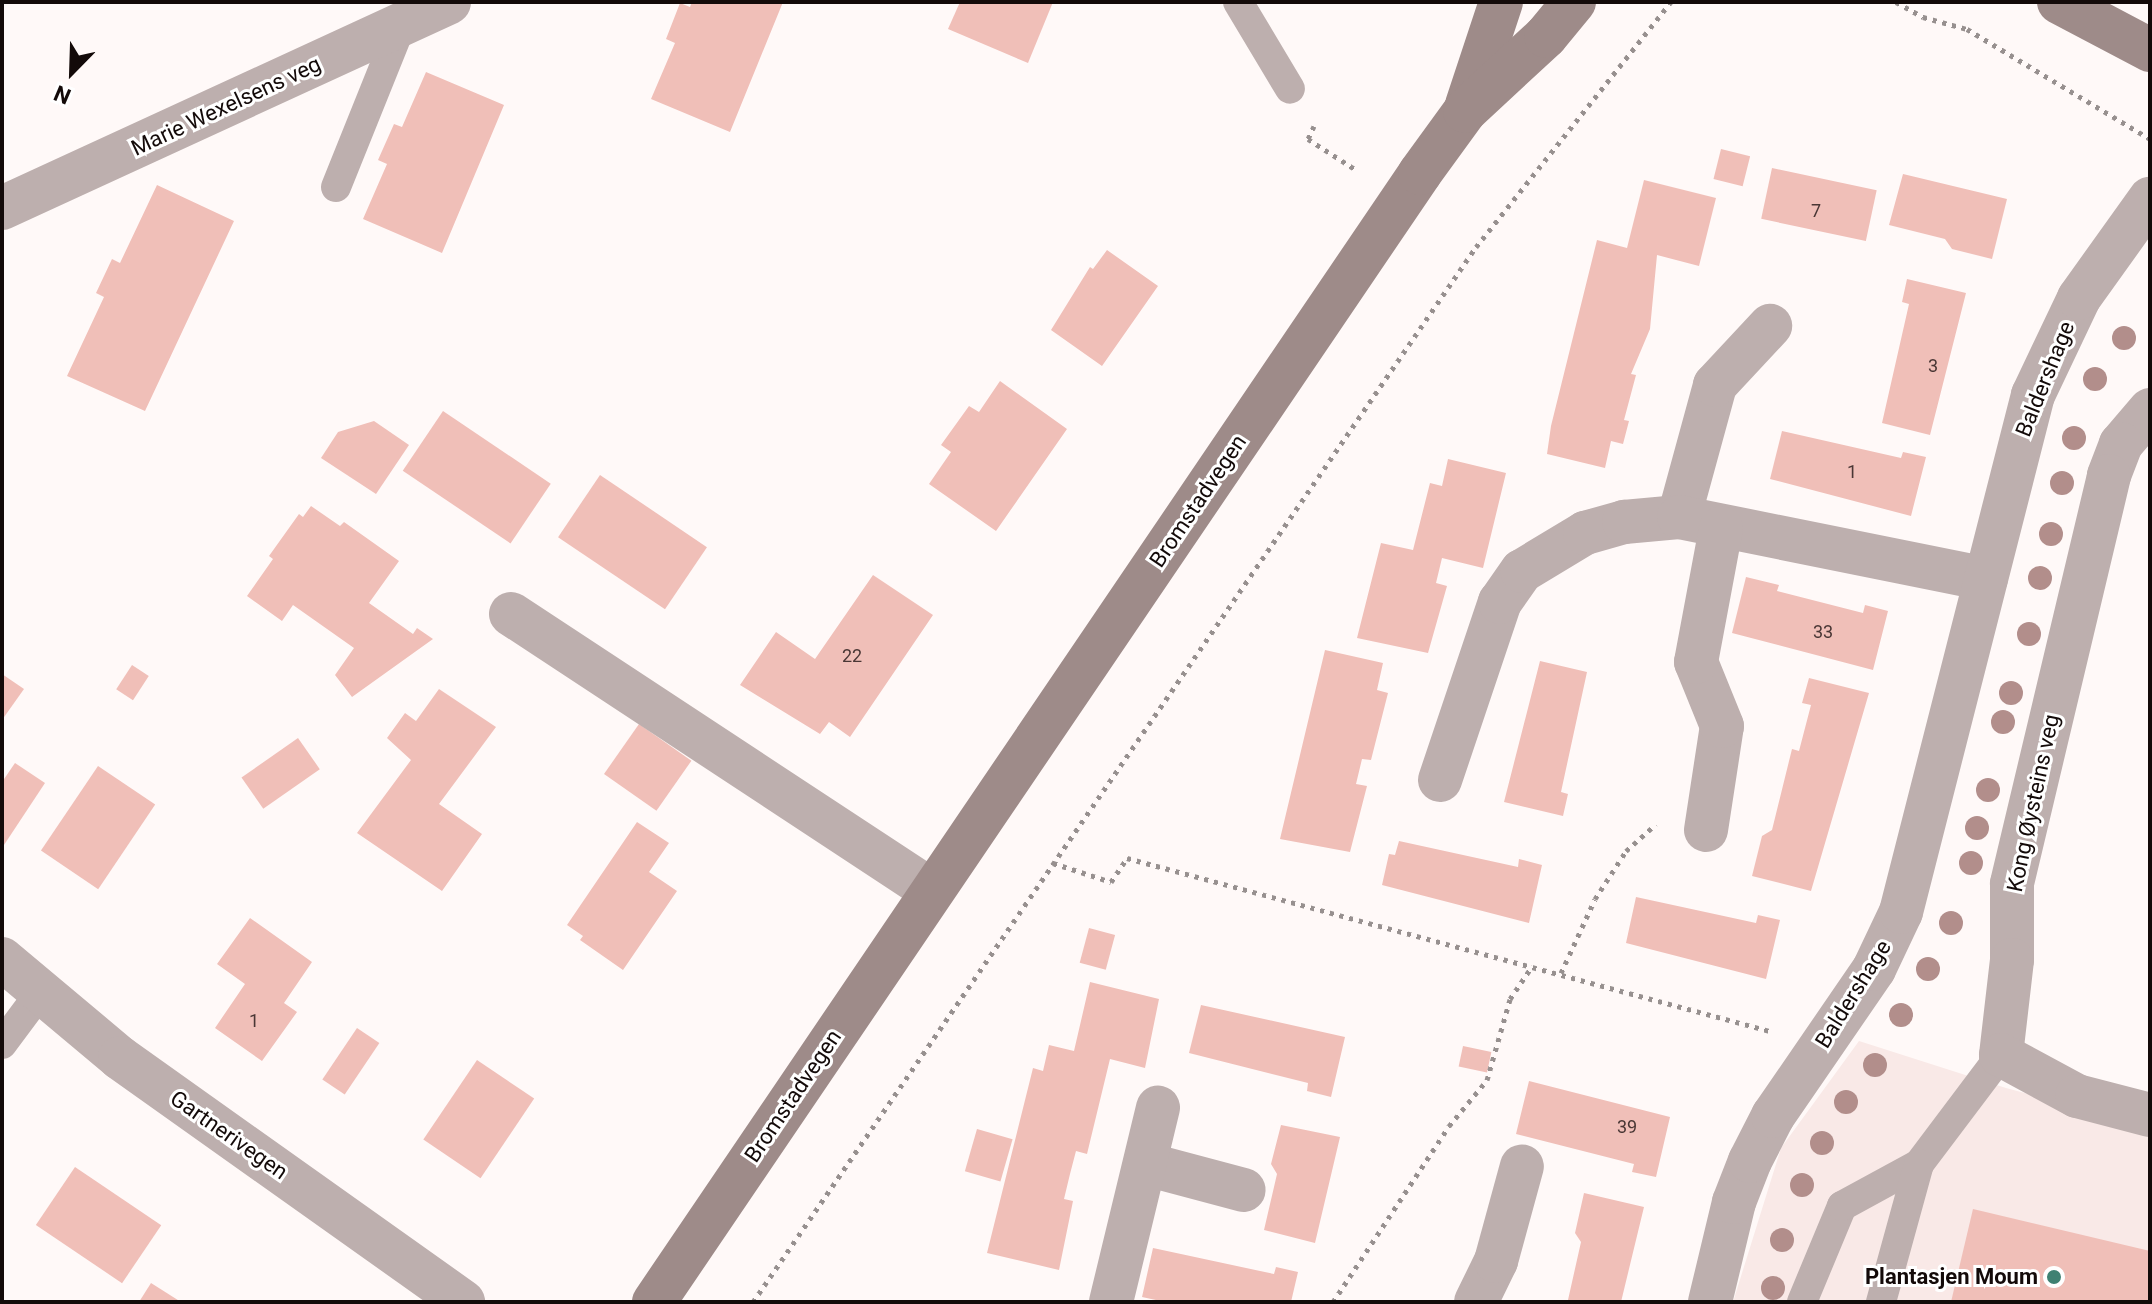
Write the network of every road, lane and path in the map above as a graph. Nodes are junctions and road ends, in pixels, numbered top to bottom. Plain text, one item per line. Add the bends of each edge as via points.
1 (449, 2) edge
2 (1238, 2) edge
3 (1501, 2) edge
4 (1574, 2) edge
5 (1671, 2) edge
6 (1896, 2) edge
7 (2059, 2) edge
8 (401, 25) junction
9 (2150, 50) edge
10 (1290, 89) joint
11 (1465, 111) junction
12 (2150, 139) edge
13 (1359, 172) dead end
14 (336, 187) dead end
15 (2150, 199) edge
16 (2, 208) edge
17 (1770, 326) dead end
18 (2150, 410) edge
19 (1679, 517) junction
20 (1721, 528) junction
21 (1986, 579) junction
22 (511, 614) dead end
23 (1440, 780) dead end
24 (1716, 782) junction
25 (1706, 830) dead end
26 (1053, 863) junction
27 (932, 891) junction
28 (2, 959) edge
29 (1533, 966) junction
30 (1561, 973) junction
31 (40, 993) junction
32 (2, 1044) edge
33 (1821, 1046) junction
34 (2001, 1055) junction
35 (1158, 1108) dead end
36 (2150, 1115) edge
37 (1146, 1164) junction
38 (1919, 1164) junction
39 (1522, 1166) dead end
40 (1244, 1190) dead end
41 (463, 1302) edge
42 (654, 1302) edge
43 (753, 1302) edge
44 (1111, 1302) edge
45 (1333, 1302) edge
46 (1476, 1302) edge
47 (1710, 1302) edge
48 (1802, 1302) edge
49 (1881, 1302) edge

1 - 8 street, Marie Wexelsens veg
2 - 10 lane
3 - 11 main road, Bromstadvegen
4 - 11 main road, Bromstadvegen via 1546,36
5 - 26 path via 1476,247
6 - 12 path via 1923,17 1967,29
7 - 9 main road
8 - 14 lane
8 - 16 street, Marie Wexelsens veg
10 - 13 path via 1314,125 1308,139
11 - 27 main road, Bromstadvegen
15 - 21 street, Baldershage via 2079,298 2033,395
17 - 19 street via 1715,385
18 - 34 street, Kong Øysteins veg via 2121,444 2109,476 2012,884 2012,960
19 - 20 street
19 - 23 street via 1624,522 1585,533 1522,571 1500,602 1483,641
20 - 21 street
20 - 24 street via 1696,662 1722,726
21 - 33 street, Baldershage via 1901,912 1874,969
22 - 27 street
24 - 25 street
24 - 30 path via 1626,851 1595,899
26 - 29 path via 1111,882 1127,858
26 - 43 path
27 - 42 main road, Bromstadvegen
28 - 31 street, Gartnerivegen
29 - 30 path
29 - 45 path via 1510,999 1487,1080 1449,1126
30 - 33 path
31 - 32 lane
31 - 41 street, Gartnerivegen via 120,1058
33 - 47 street, Baldershage via 1750,1161 1734,1202
34 - 36 street via 2077,1096
34 - 38 lane
35 - 37 street
37 - 40 street
37 - 44 street
38 - 48 lane via 1842,1206
38 - 49 lane
39 - 46 street via 1496,1261

